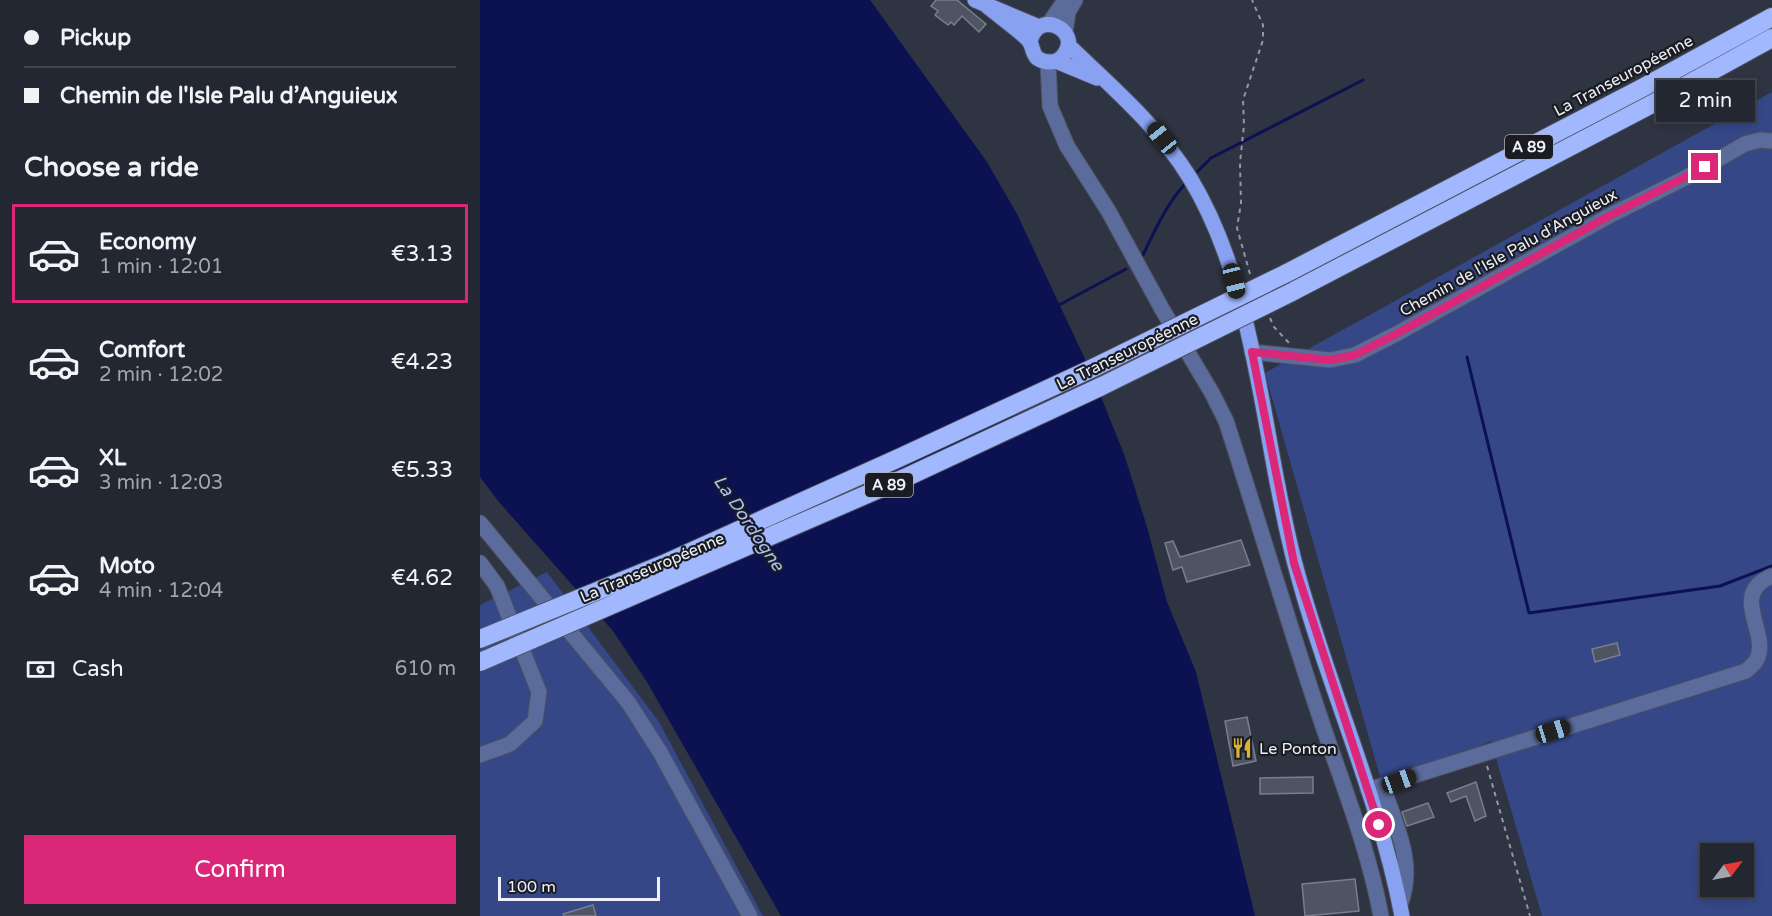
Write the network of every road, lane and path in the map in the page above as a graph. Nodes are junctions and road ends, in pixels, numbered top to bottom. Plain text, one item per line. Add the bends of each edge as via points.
1 (1065, 0) edge
2 (1075, 0) edge
3 (1252, 0) edge
4 (981, 3) edge
5 (1772, 16) edge
6 (1044, 26) junction
7 (1067, 38) junction
8 (1772, 38) edge
9 (1030, 42) junction
10 (1052, 62) junction
11 (1106, 82) junction
12 (1772, 141) edge
13 (1251, 278) dead end
14 (1269, 317) dead end
15 (1252, 352) junction
16 (1310, 357) junction
17 (480, 523) edge
18 (480, 564) edge
19 (1772, 576) edge
20 (480, 639) edge
21 (480, 662) edge
22 (480, 755) edge
23 (1484, 755) junction
24 (1376, 789) junction
25 (1401, 911) edge
26 (750, 916) edge
27 (1381, 916) edge
28 (1530, 916) edge

1 - 6 street
2 - 7 street via 1068,12
3 - 13 path via 1263,25 1263,40 1243,100 1237,228
4 - 6 main road
4 - 9 main road
5 - 20 highway, La Transeuropéenne / A 89, bridge via 1285,274 1093,368 666,562
6 - 7 main road via 1061,28
6 - 9 main road via 1034,31
7 - 10 main road via 1064,55
7 - 11 main road
8 - 21 highway, La Transeuropéenne / A 89, bridge via 1290,293 1102,386 909,476
9 - 10 main road via 1037,58
10 - 11 main road
10 - 27 street via 1050,106 1067,146 1109,212 1226,421 1360,833
11 - 15 main road via 1162,138 1191,180 1222,243
12 - 16 street, Chemin de l'Isle Palu d’Anguieux via 1745,144 1370,348 1344,358
14 - 16 path via 1294,349
15 - 16 street, Chemin de l'Isle Palu d’Anguieux
15 - 24 main road via 1294,563 1333,686
17 - 26 street via 628,702 660,752
18 - 22 street via 497,586 539,692 535,721 510,744
19 - 23 street via 1754,589 1751,600 1760,650 1746,671
23 - 24 street
23 - 28 path
24 - 25 main road

